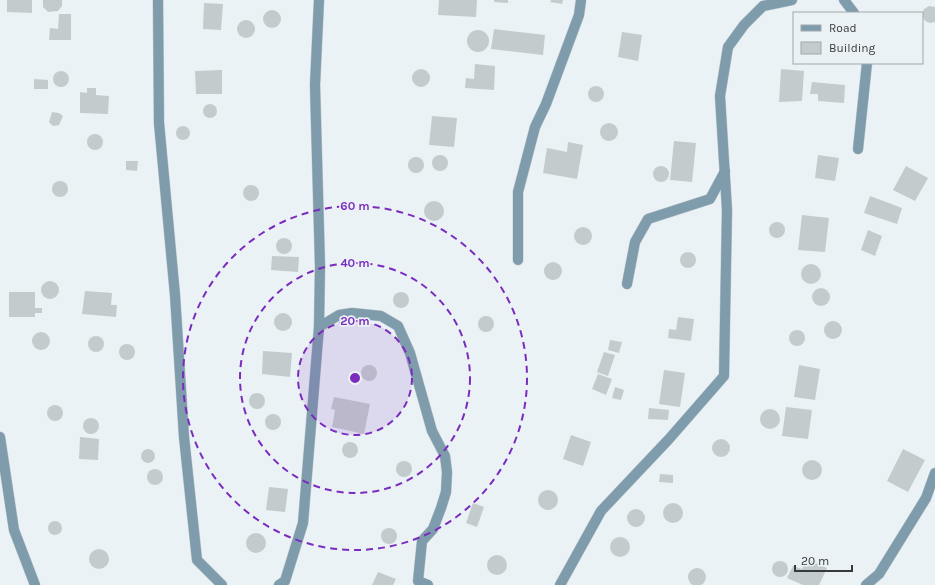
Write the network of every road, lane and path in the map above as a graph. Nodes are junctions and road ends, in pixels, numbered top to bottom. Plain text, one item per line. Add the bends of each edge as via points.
1 (158, 0) edge
2 (319, 0) edge
3 (582, 0) edge
4 (792, 0) edge
5 (844, 0) edge
6 (853, 12) edge
7 (867, 64) edge
8 (858, 149) dead end
9 (725, 171) junction
10 (518, 260) dead end
11 (627, 284) dead end
12 (319, 327) junction
13 (0, 437) edge
14 (935, 473) edge
15 (35, 585) edge
16 (222, 585) edge
17 (279, 585) edge
18 (428, 585) edge
19 (560, 585) edge
20 (866, 585) edge

1 - 16 street via 159,124 175,295 184,437 197,560
2 - 12 street via 315,85 320,266
3 - 10 street via 580,15 535,127 518,192
4 - 9 street via 762,6 728,47 720,96
5 - 6 street
7 - 8 street
9 - 11 street via 710,199 648,219 635,242
9 - 19 street via 727,210 724,376 601,511
12 - 17 street via 303,522 285,581
12 - 18 street via 339,315 352,313 381,316 398,326 410,353 432,431 445,456 447,472 446,492 441,508 433,529 422,541 418,581
13 - 15 street via 14,530
14 - 20 street via 926,498 879,574

